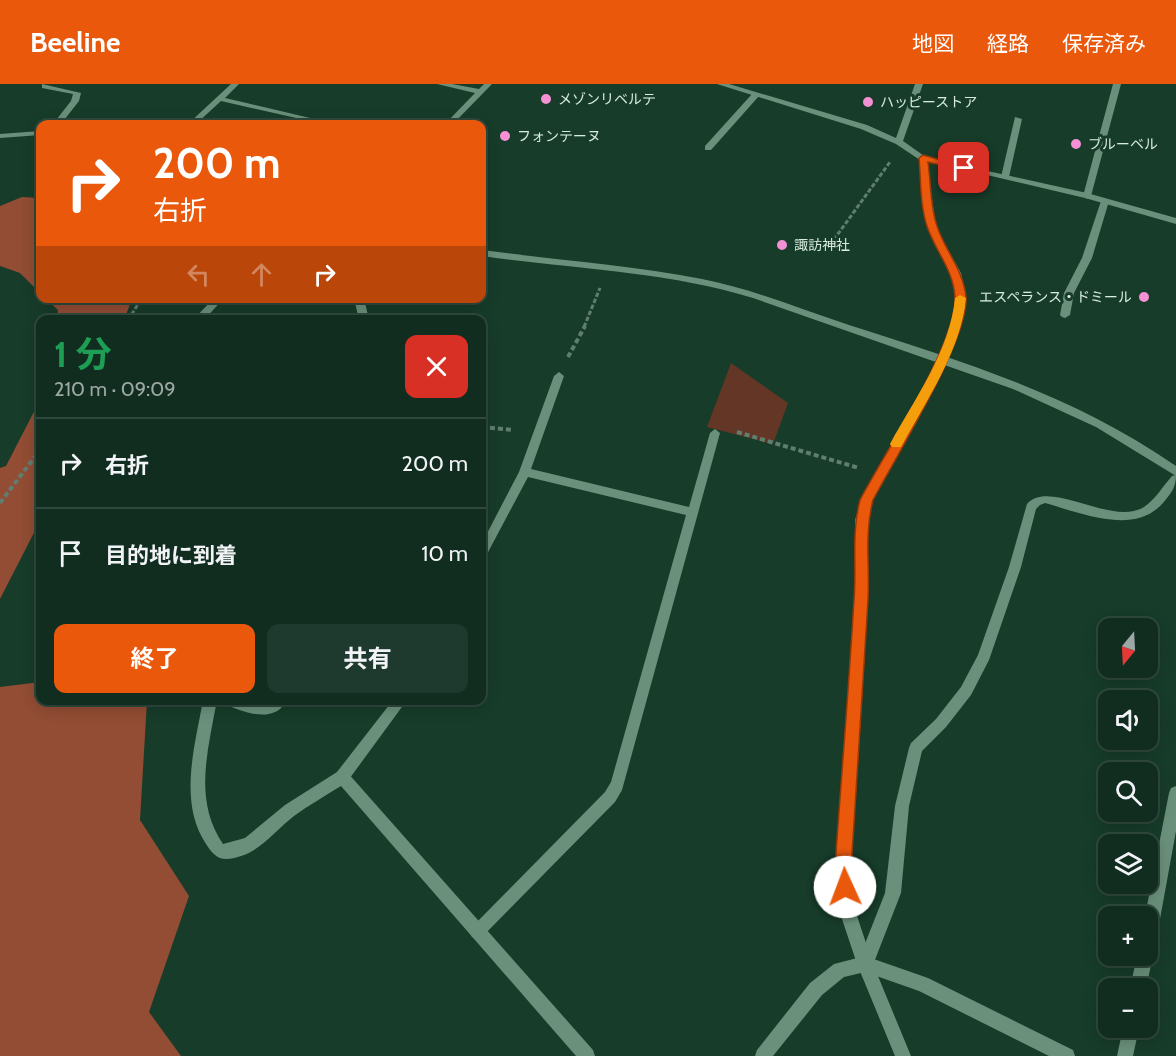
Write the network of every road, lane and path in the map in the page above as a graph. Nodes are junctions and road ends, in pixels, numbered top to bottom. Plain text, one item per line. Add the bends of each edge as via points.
1 (235, 84) edge
2 (441, 84) edge
3 (488, 84) edge
4 (721, 84) edge
5 (919, 84) edge
6 (1117, 84) edge
7 (45, 86) edge
8 (481, 92) junction
9 (755, 96) junction
10 (221, 99) junction
11 (1018, 119) dead end
12 (60, 120) edge
13 (197, 120) edge
14 (314, 120) edge
15 (453, 120) edge
16 (36, 133) edge
17 (0, 136) edge
18 (901, 144) junction
19 (708, 148) dead end
20 (923, 158) junction
21 (1005, 177) junction
22 (1087, 196) junction
23 (1105, 201) junction
24 (1176, 221) edge
25 (830, 244) dead end
26 (486, 254) edge
27 (602, 269) junction
28 (215, 303) edge
29 (203, 315) edge
30 (1065, 315) dead end
31 (944, 358) junction
32 (559, 376) joint
33 (486, 428) edge
34 (722, 431) joint
35 (538, 434) junction
36 (36, 455) edge
37 (859, 468) dead end
38 (525, 472) junction
39 (1176, 472) edge
40 (1176, 479) edge
41 (0, 503) edge
42 (692, 512) junction
43 (486, 545) edge
44 (209, 705) edge
45 (242, 705) edge
46 (276, 705) edge
47 (397, 705) edge
48 (342, 777) junction
49 (1176, 794) edge
50 (1155, 906) edge
51 (477, 932) junction
52 (865, 964) junction
53 (1129, 1038) edge
54 (587, 1056) edge
55 (763, 1056) edge
56 (903, 1056) edge
57 (1067, 1056) edge
58 (1125, 1056) edge

1 - 10 street
2 - 8 street
3 - 8 street
4 - 9 street
5 - 18 street
6 - 22 street
7 - 12 street via 77,93
8 - 15 street
9 - 18 street via 850,123
9 - 19 street
10 - 13 street
10 - 14 street
11 - 21 street
16 - 17 street
18 - 20 street
18 - 25 path
20 - 21 street
20 - 31 street via 932,228 956,273 960,298
21 - 22 street
22 - 23 street
23 - 24 street
23 - 30 street via 1087,258 1069,293
26 - 27 street
27 - 31 street via 722,287
27 - 32 path via 592,312
28 - 29 street
31 - 39 street via 1005,380 1066,409 1139,445
31 - 52 street via 867,500 861,520 861,596 844,853 845,904
32 - 35 street
33 - 35 path
34 - 37 path
34 - 42 street
35 - 38 street
36 - 41 path
38 - 42 street
38 - 43 street
40 - 52 street via 1146,512 1136,515 1121,516 1045,499 1031,507 984,656 966,691 916,748 902,807 892,893
42 - 51 street via 617,785 610,797
44 - 48 street via 197,787 201,821 220,852 235,852 249,846 289,811
45 - 46 street via 256,710
47 - 48 street
48 - 51 street
49 - 50 street
51 - 54 street
52 - 55 street via 840,970 816,989
52 - 56 street
52 - 57 street via 922,984
53 - 58 street

